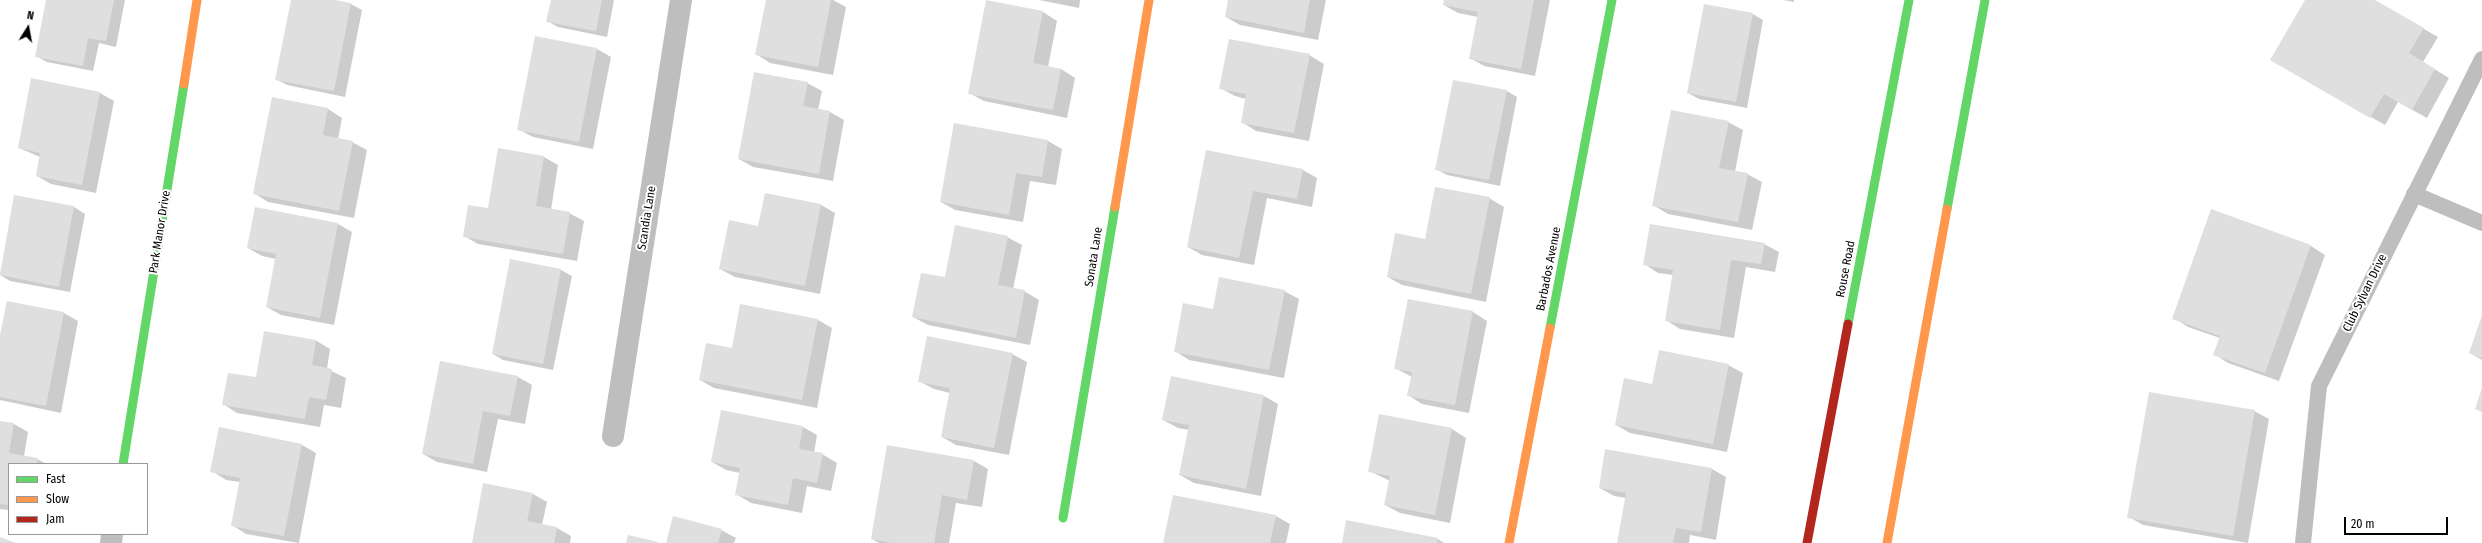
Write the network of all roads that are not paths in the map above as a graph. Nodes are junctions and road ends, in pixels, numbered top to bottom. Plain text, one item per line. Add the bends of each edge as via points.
1 (197, 0) edge
2 (681, 0) edge
3 (1149, 0) edge
4 (1612, 0) edge
5 (1909, 0) edge
6 (1986, 0) edge
7 (2482, 59) edge
8 (2414, 194) junction
9 (2482, 223) edge
10 (613, 436) dead end
11 (123, 463) edge
12 (1063, 518) dead end
13 (1509, 543) edge
14 (1807, 543) edge
15 (1887, 543) edge
16 (2303, 543) edge

1 - 11 street, Park Manor Drive
2 - 10 street, Scandia Lane
3 - 12 street, Sonata Lane
4 - 13 street, Barbados Avenue
5 - 14 street, Rouse Road
6 - 15 street
7 - 8 lane, Club Sylvan Drive
8 - 9 lane
8 - 16 lane, Club Sylvan Drive via 2319,386

